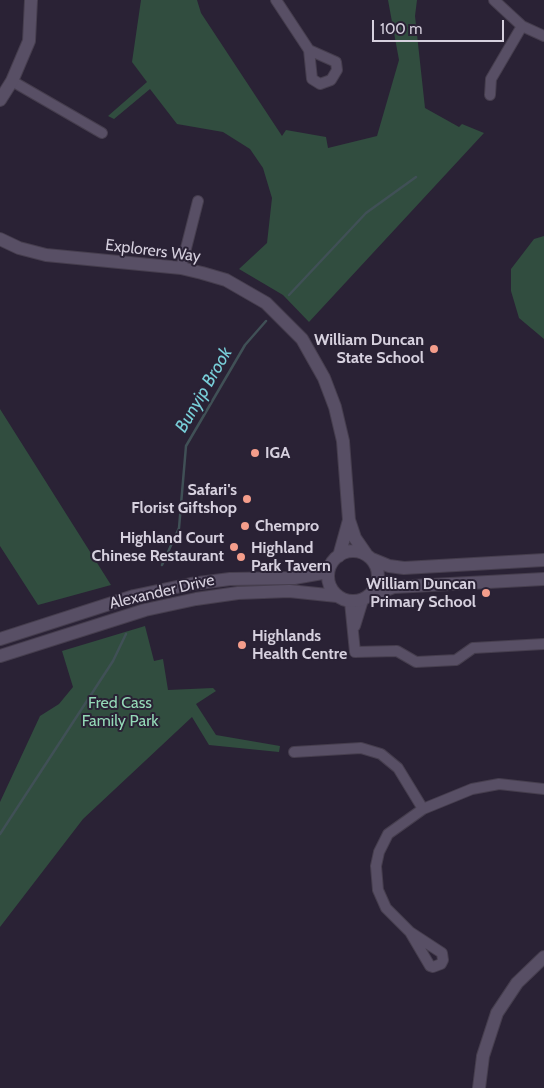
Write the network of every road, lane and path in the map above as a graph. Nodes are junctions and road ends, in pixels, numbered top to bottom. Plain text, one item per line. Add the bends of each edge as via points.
1 (31, 0) edge
2 (276, 0) edge
3 (494, 0) edge
4 (522, 26) junction
5 (544, 36) edge
6 (309, 50) dead end
7 (12, 81) junction
8 (490, 95) dead end
9 (0, 100) edge
10 (102, 133) dead end
11 (198, 201) dead end
12 (0, 239) edge
13 (181, 268) junction
14 (349, 520) junction
15 (339, 556) junction
16 (369, 557) junction
17 (544, 560) edge
18 (328, 572) junction
19 (544, 579) edge
20 (337, 596) junction
21 (361, 599) junction
22 (0, 639) edge
23 (544, 644) edge
24 (0, 656) edge
25 (294, 752) dead end
26 (544, 789) edge
27 (423, 808) junction
28 (410, 932) dead end
29 (544, 957) edge
30 (479, 1088) edge

1 - 7 main road via 29,41
2 - 6 street
3 - 4 street
4 - 5 street
4 - 8 street via 491,79
7 - 9 main road
7 - 10 street
11 - 13 street
12 - 13 main road, Explorers Way via 46,255
13 - 14 main road, Explorers Way via 226,280 266,302 289,323 309,349 324,378 340,427
14 - 15 main road, Explorers Way
14 - 16 main road, Explorers Way via 355,538
15 - 16 main road via 355,551
15 - 18 main road
16 - 17 main road via 389,566 404,568
16 - 21 main road via 378,567 379,575 376,589
18 - 20 main road via 330,586
18 - 22 main road, Alexander Drive via 294,578 230,579 182,586 134,596
19 - 21 main road via 394,587
20 - 21 main road
20 - 24 main road, Alexander Drive via 289,591 196,599 146,610
21 - 23 street via 353,632 354,652 397,651 416,662 456,660 474,648
25 - 27 street via 361,748 381,754 398,768
26 - 27 street via 513,784 484,786
27 - 28 street via 388,834 380,847 376,866 377,884 386,908
29 - 30 main road via 517,982 497,1013 482,1056

